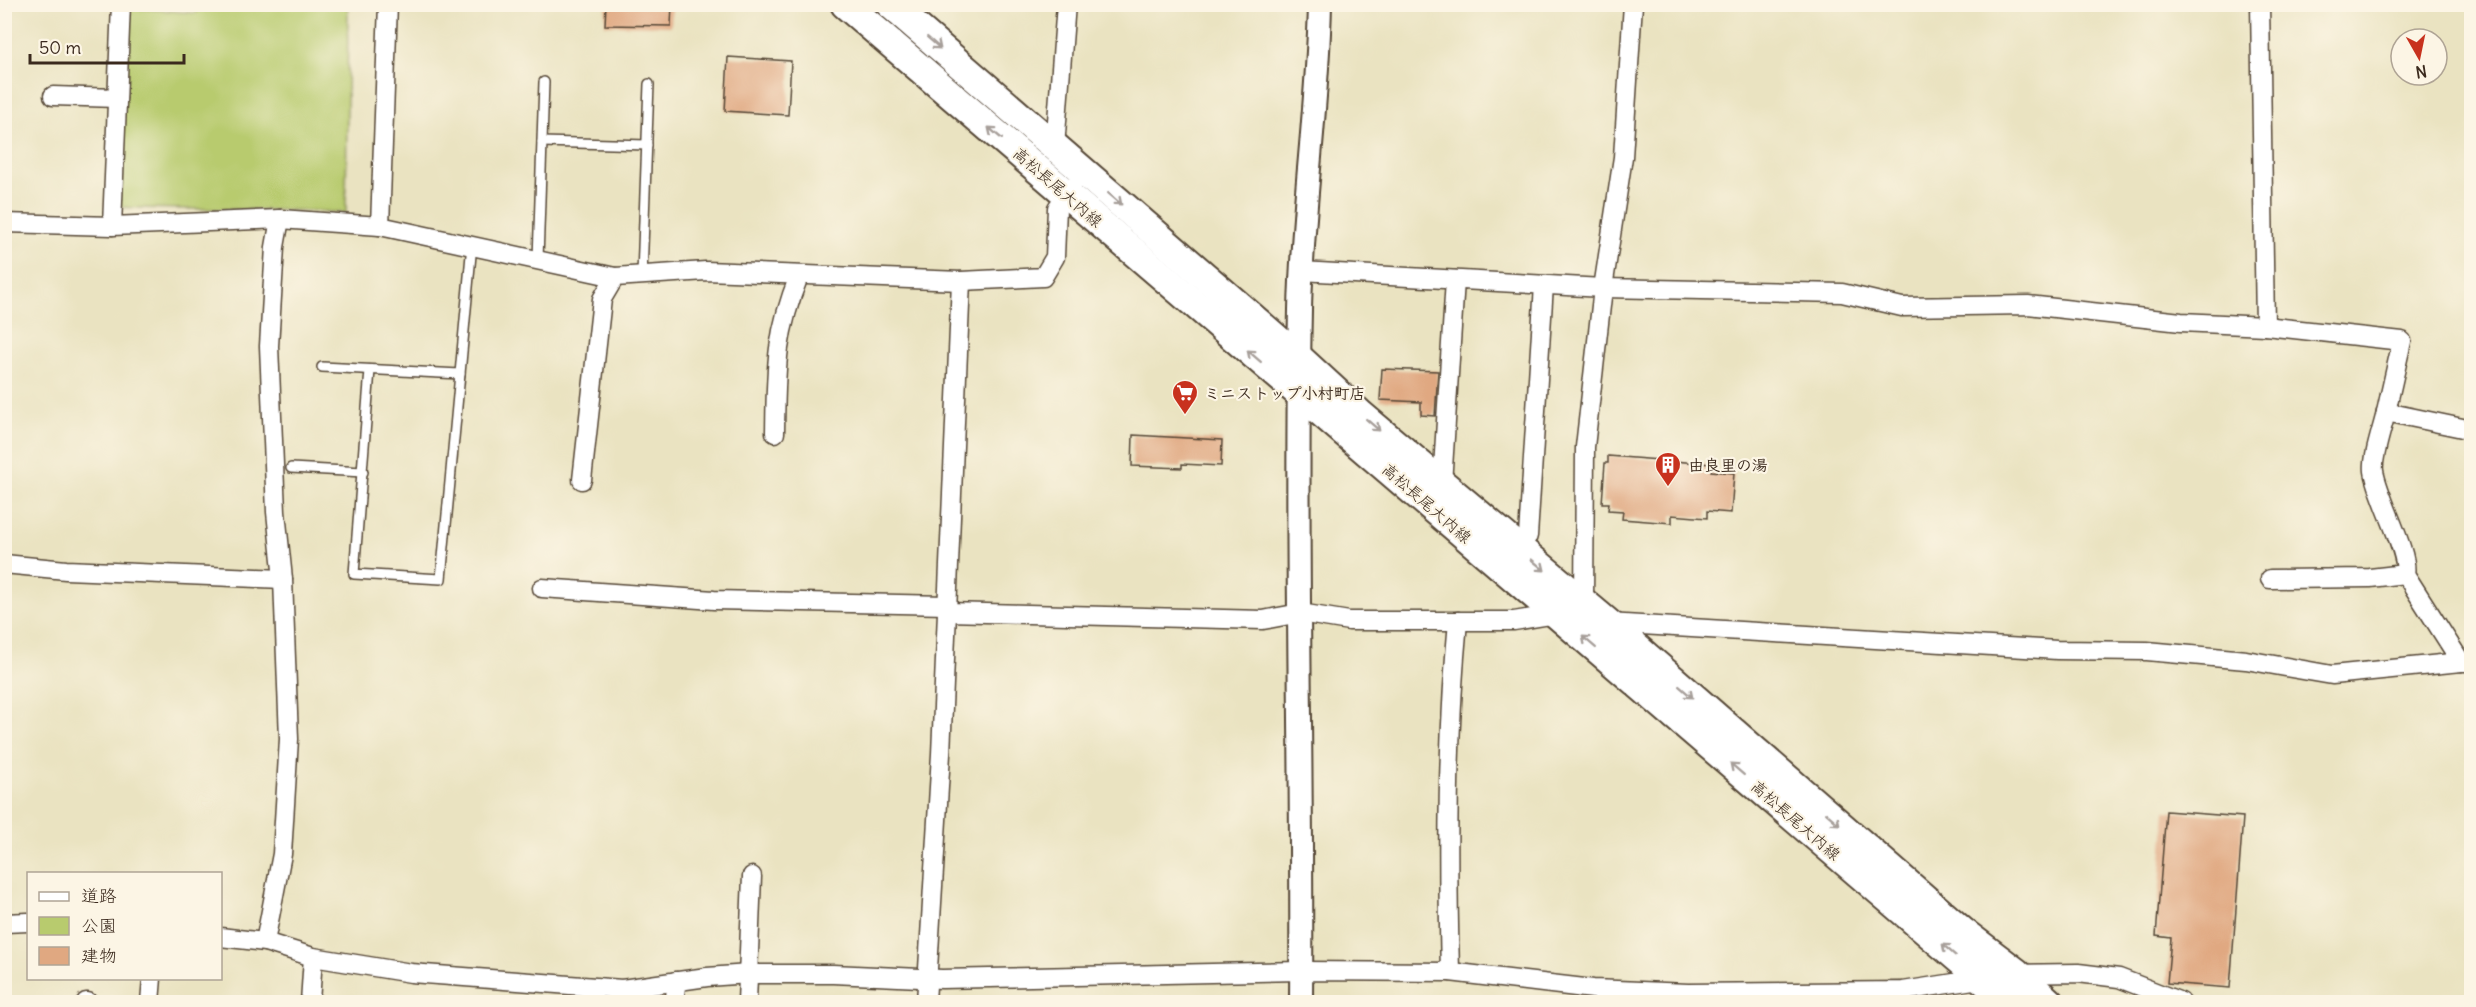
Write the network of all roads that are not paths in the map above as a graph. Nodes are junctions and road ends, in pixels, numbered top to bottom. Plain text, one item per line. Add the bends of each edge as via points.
1 (121, 4) edge
2 (388, 4) edge
3 (845, 4) edge
4 (890, 4) edge
5 (1066, 4) edge
6 (1320, 4) edge
7 (1633, 4) edge
8 (2260, 4) edge
9 (544, 82) dead end
10 (649, 84) dead end
11 (53, 96) dead end
12 (117, 98) junction
13 (542, 142) junction
14 (647, 145) junction
15 (1055, 147) junction
16 (1075, 183) junction
17 (280, 219) junction
18 (4, 223) edge
19 (112, 226) junction
20 (380, 226) junction
21 (472, 244) junction
22 (538, 259) junction
23 (1301, 272) junction
24 (642, 275) junction
25 (799, 276) junction
26 (615, 277) junction
27 (1455, 280) junction
28 (961, 281) junction
29 (1544, 285) junction
30 (1604, 288) junction
31 (2265, 326) junction
32 (1299, 357) junction
33 (322, 367) dead end
34 (370, 370) junction
35 (460, 374) junction
36 (1299, 394) junction
37 (2386, 412) junction
38 (2472, 430) edge
39 (775, 433) dead end
40 (291, 468) dead end
41 (363, 472) junction
42 (582, 480) dead end
43 (1442, 484) junction
44 (1528, 536) dead end
45 (4, 564) edge
46 (2405, 574) junction
47 (283, 579) junction
48 (2270, 579) dead end
49 (542, 588) dead end
50 (1584, 604) junction
51 (947, 608) junction
52 (1300, 613) junction
53 (1556, 614) junction
54 (1458, 621) junction
55 (1608, 623) junction
56 (2466, 662) edge
57 (752, 876) dead end
58 (27, 922) edge
59 (4, 923) edge
60 (222, 937) edge
61 (265, 942) junction
62 (313, 957) junction
63 (1301, 971) junction
64 (1450, 972) junction
65 (2017, 973) junction
66 (749, 974) junction
67 (928, 978) junction
68 (1981, 978) junction
69 (152, 980) edge
70 (676, 981) junction
71 (1593, 995) edge
72 (150, 1002) edge
73 (310, 1002) edge
74 (675, 1002) edge
75 (747, 1002) edge
76 (926, 1002) edge
77 (1301, 1002) edge
78 (2009, 1002) edge
79 (2049, 1002) edge
80 (2181, 1002) edge

1 - 12 street
2 - 20 street
16 -> 3 main road, 高松長尾大内線
4 -> 15 main road, 高松長尾大内線
5 - 15 street
6 - 23 street
7 - 30 street via 1623,157
8 - 31 street
9 - 13 lane
10 - 14 lane
11 - 12 street
12 - 19 street
13 - 14 lane
13 - 22 lane
14 - 24 lane
15 - 16 main road, 高松長尾大内線
16 - 28 street via 1057,208 1055,257 1043,277
16 -> 32 main road, 高松長尾大内線
36 -> 16 main road, 高松長尾大内線
17 - 19 street
17 - 20 street
17 - 47 street via 269,346
18 - 19 street
20 - 21 street
21 - 22 street
21 - 35 lane
22 - 26 street
23 - 27 street
23 - 32 street
24 - 25 street via 706,271
24 - 26 street
25 - 28 street
25 - 39 street via 784,313 776,356
26 - 42 street via 602,300
27 - 29 street
27 - 43 street
28 - 51 street
29 - 30 street
29 - 44 street
30 - 31 street via 1842,293 1902,307 2028,305 2181,322
30 - 50 street via 1585,447
31 - 37 street via 2402,341
32 - 36 street
32 -> 43 main road, 高松長尾大内線
33 - 34 lane
34 - 35 lane
34 - 41 lane
35 - 41 lane via 441,579 354,574
36 - 52 street
36 - 53 main road, 高松長尾大内線
37 - 38 street
37 - 46 street via 2373,470 2407,565
40 - 41 lane
43 -> 50 main road, 高松長尾大内線
45 - 47 street
46 - 48 street
46 - 56 street
47 - 61 street via 289,739 282,854
49 - 51 street via 714,600
50 - 55 main road, 高松長尾大内線
51 - 52 street via 1263,620
51 - 67 street
52 - 54 street via 1349,621
52 - 63 street
53 - 54 street via 1514,621
68 -> 53 main road, 高松長尾大内線
54 - 64 street via 1451,689 1447,842
55 - 56 street via 2056,650 2147,651 2246,660 2332,675
55 -> 65 main road, 高松長尾大内線 via 1963,932
57 - 66 street
58 - 59 street
60 - 61 street
61 - 62 street
62 - 70 street via 411,974 610,988
62 - 73 street
63 - 64 street
63 - 67 street
63 - 77 street
64 - 71 street
65 - 68 street
65 - 79 main road, 高松長尾大内線
65 - 80 street via 2119,978
66 - 67 street
66 - 70 street
66 - 75 street
67 - 76 street
68 - 71 street via 1904,991
68 - 78 main road, 高松長尾大内線
69 - 72 street
70 - 74 street

